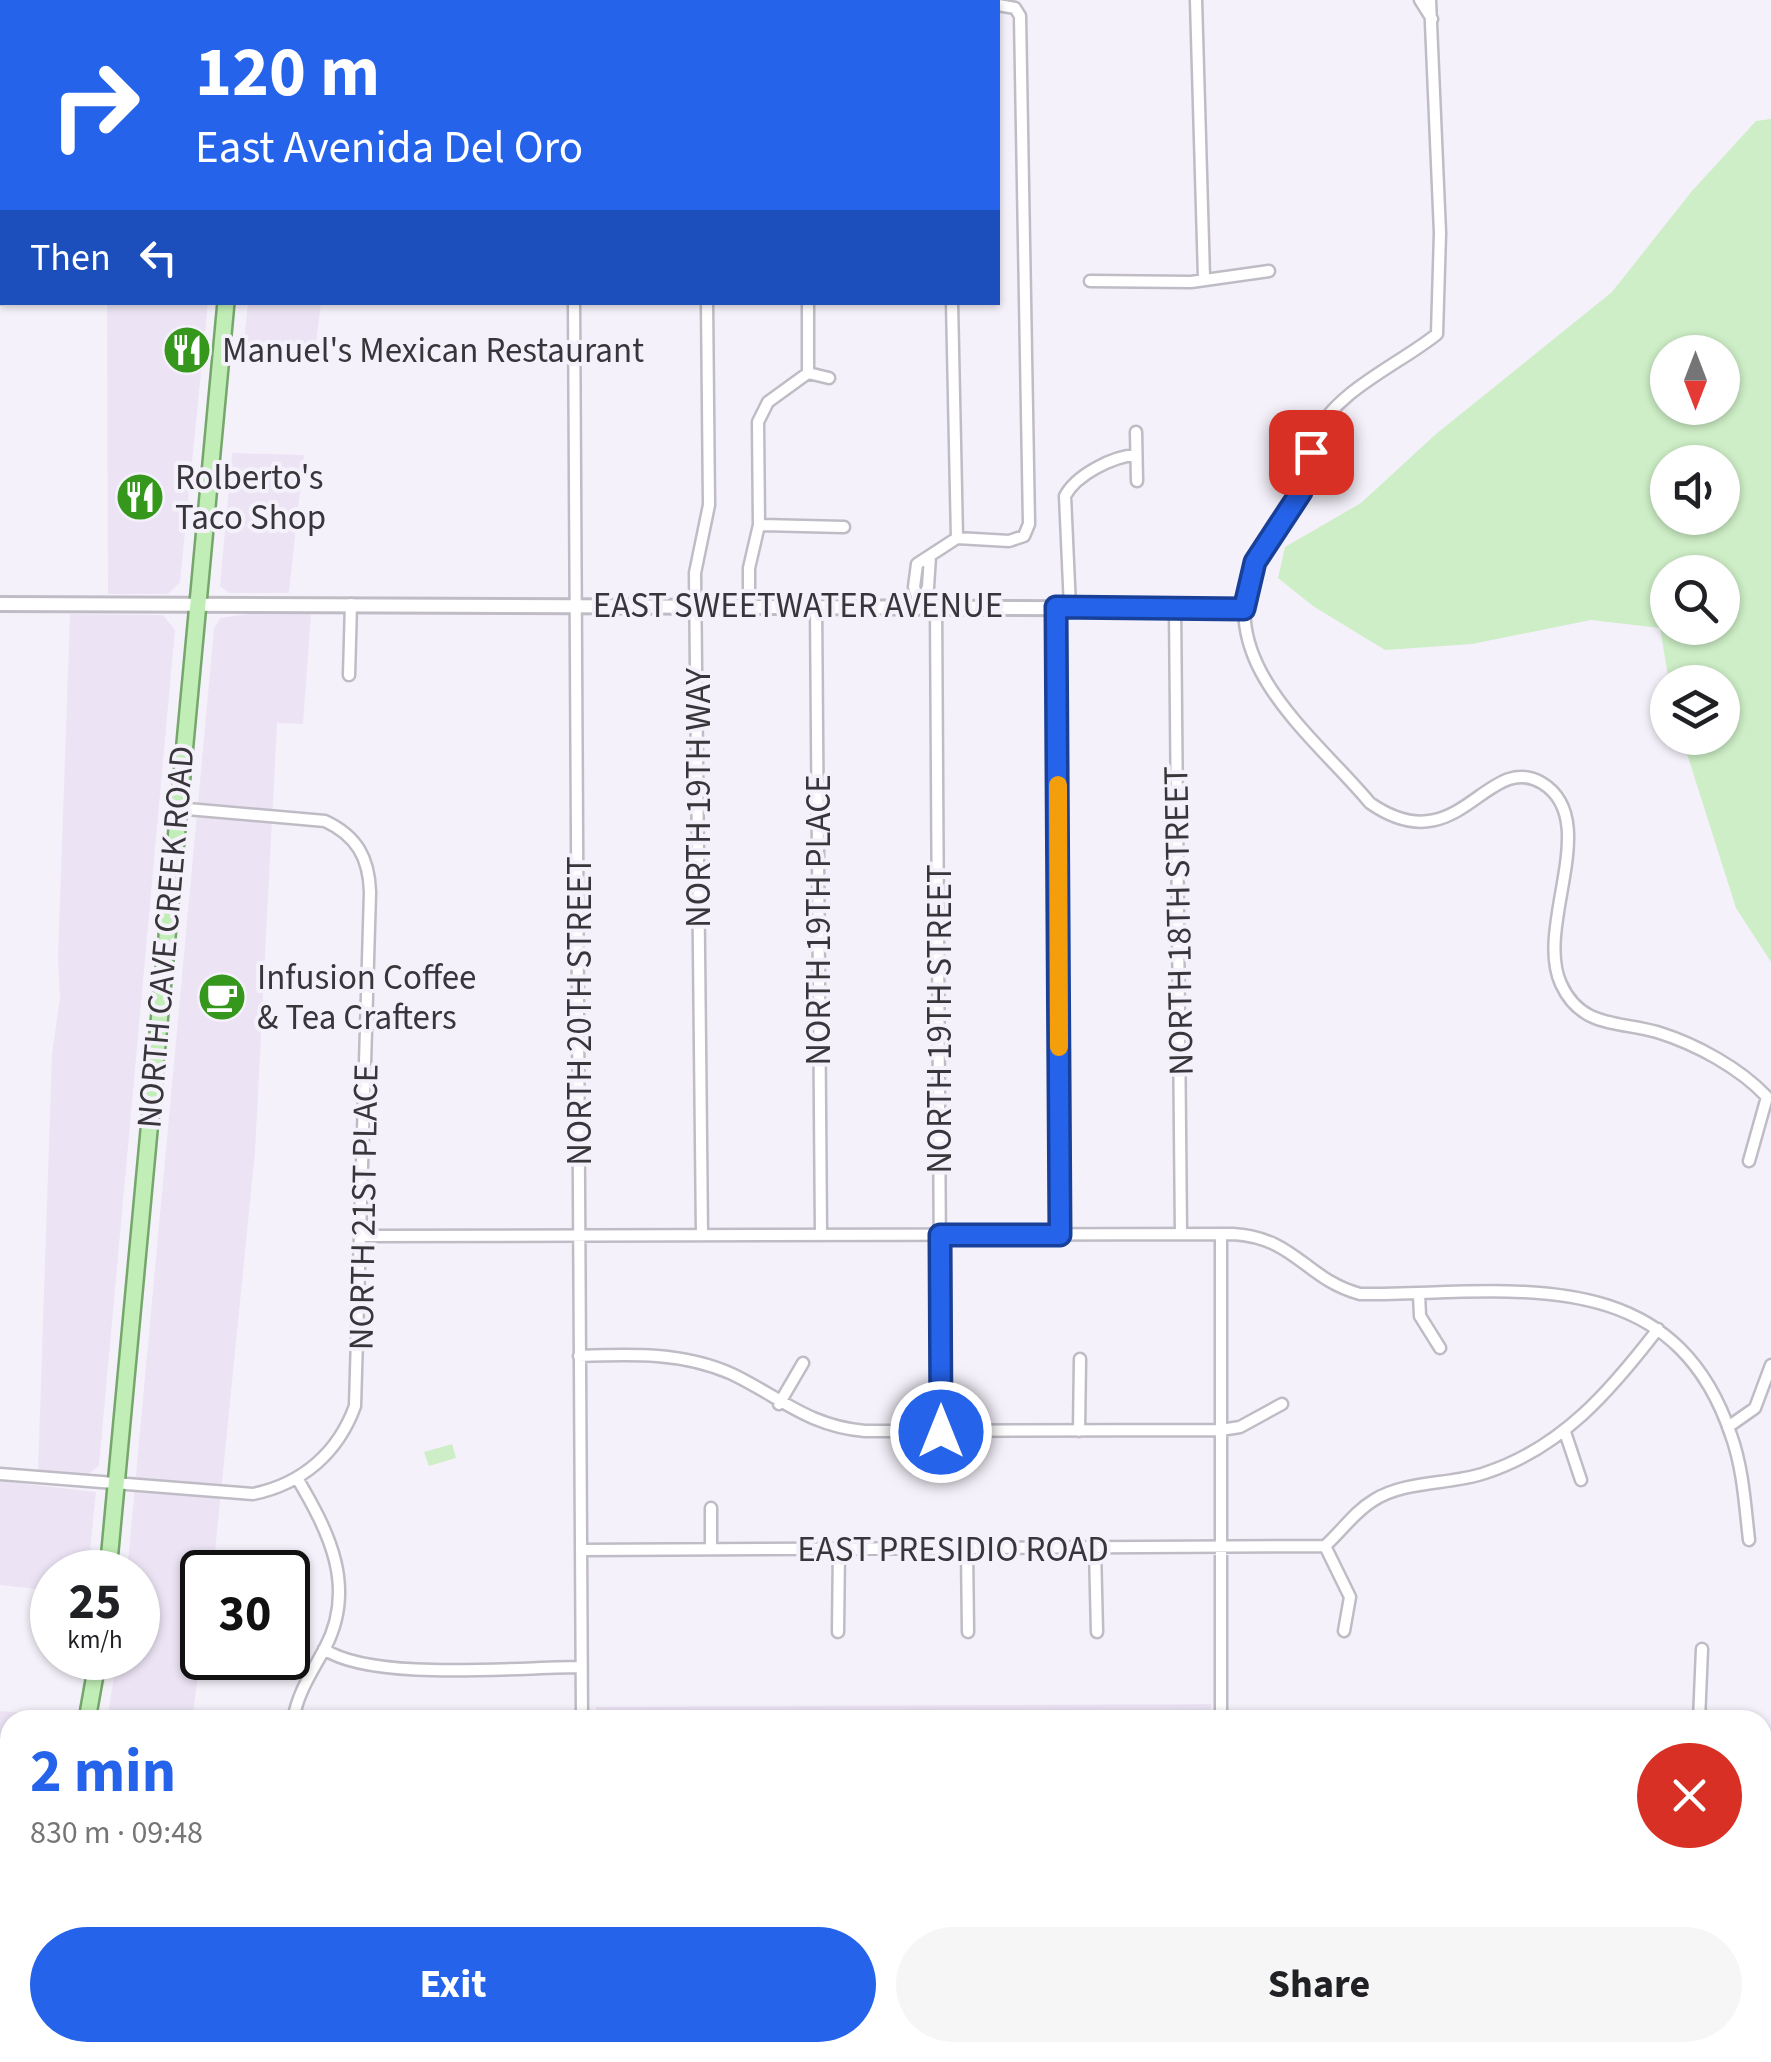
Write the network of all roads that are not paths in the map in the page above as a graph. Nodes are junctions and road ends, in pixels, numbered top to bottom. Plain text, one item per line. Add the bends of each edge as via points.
1 (1196, 0) edge
2 (1420, 0) edge
3 (1430, 0) edge
4 (1000, 5) edge
5 (1432, 20) junction
6 (1269, 271) dead end
7 (1204, 278) junction
8 (1090, 281) dead end
9 (226, 305) edge
10 (574, 305) edge
11 (706, 305) edge
12 (808, 305) edge
13 (952, 305) edge
14 (808, 373) junction
15 (829, 378) dead end
16 (1136, 432) dead end
17 (1136, 454) junction
18 (1137, 481) dead end
19 (759, 525) junction
20 (844, 526) dead end
21 (957, 538) junction
22 (0, 604) edge
23 (351, 604) junction
24 (577, 604) junction
25 (749, 604) junction
26 (196, 605) junction
27 (696, 605) junction
28 (816, 605) junction
29 (920, 606) junction
30 (936, 606) junction
31 (1063, 607) junction
32 (1175, 608) junction
33 (1244, 609) junction
34 (349, 675) dead end
35 (176, 808) junction
36 (1750, 1161) dead end
37 (1181, 1234) junction
38 (1221, 1234) junction
39 (580, 1235) junction
40 (702, 1235) junction
41 (820, 1235) junction
42 (940, 1235) junction
43 (1060, 1235) junction
44 (362, 1236) junction
45 (1419, 1294) junction
46 (1658, 1329) junction
47 (1440, 1348) dead end
48 (579, 1356) junction
49 (1080, 1359) dead end
50 (803, 1362) dead end
51 (1771, 1365) edge
52 (779, 1404) junction
53 (1282, 1404) dead end
54 (1728, 1427) junction
55 (1221, 1430) junction
56 (1079, 1431) junction
57 (941, 1432) junction
58 (1564, 1432) junction
59 (0, 1474) edge
60 (298, 1478) junction
61 (1581, 1480) dead end
62 (116, 1484) junction
63 (711, 1508) dead end
64 (1749, 1540) dead end
65 (1325, 1546) junction
66 (967, 1548) junction
67 (1222, 1548) junction
68 (711, 1549) junction
69 (839, 1549) junction
70 (1095, 1549) junction
71 (110, 1550) edge
72 (581, 1550) junction
73 (1344, 1631) dead end
74 (838, 1632) dead end
75 (968, 1632) dead end
76 (1097, 1632) dead end
77 (324, 1648) junction
78 (1702, 1649) dead end
79 (581, 1667) junction
80 (94, 1680) edge
81 (89, 1710) edge
82 (296, 1710) edge
83 (582, 1710) edge
84 (1221, 1710) edge
85 (1699, 1710) edge

1 - 7 street
2 - 5 street
3 - 5 street
4 - 21 street via 1020,16 1028,533 1008,541
5 - 33 street via 1437,334 1328,414 1315,436 1301,492 1255,562
6 - 7 street
7 - 8 street
9 - 26 main road, NORTH CAVE CREEK ROAD
10 - 24 street, NORTH 20TH STREET
11 - 27 street, NORTH 19TH WAY via 708,505
12 - 14 street
13 - 21 street
14 - 15 street
14 - 19 street via 768,402 758,422
16 - 17 street
17 - 18 street
17 - 31 street via 1071,484 1065,496
19 - 20 street
19 - 25 street
21 - 29 street via 916,564
22 - 26 street, EAST SWEETWATER AVENUE
23 - 24 street, EAST SWEETWATER AVENUE
23 - 26 street, EAST SWEETWATER AVENUE
23 - 34 street
24 - 27 street, EAST SWEETWATER AVENUE
24 - 39 street, NORTH 20TH STREET
25 - 27 street, EAST SWEETWATER AVENUE
25 - 28 street, EAST SWEETWATER AVENUE
26 - 35 main road, NORTH CAVE CREEK ROAD
27 - 40 street, NORTH 19TH WAY
28 - 29 street, EAST SWEETWATER AVENUE
28 - 41 street, NORTH 19TH PLACE
29 - 30 street, EAST SWEETWATER AVENUE
30 - 31 street, EAST SWEETWATER AVENUE
30 - 42 street, NORTH 19TH STREET
31 - 32 street, EAST SWEETWATER AVENUE
31 - 43 street
32 - 33 street, EAST SWEETWATER AVENUE
32 - 37 street, NORTH 18TH STREET
33 - 36 street via 1250,656 1268,687 1370,803 1390,816 1415,822 1450,818 1492,784 1516,778 1538,780 1558,795 1569,817 1553,951 1567,995 1592,1019 1659,1033 1747,1075 1767,1098
35 - 44 street, NORTH 21ST PLACE via 325,821 365,856 370,892
35 - 62 main road, NORTH CAVE CREEK ROAD
37 - 38 street
37 - 43 street
38 - 45 street via 1275,1241 1342,1289
38 - 55 street
39 - 40 street
39 - 44 street
39 - 48 street, NORTH 20TH STREET
40 - 41 street
41 - 42 street
42 - 43 street
42 - 57 street, NORTH 19TH STREET
44 - 60 street, NORTH 21ST PLACE via 355,1406 338,1440
45 - 46 street via 1586,1297
45 - 47 street via 1420,1316
46 - 54 street via 1700,1374
46 - 58 street via 1608,1392
48 - 52 street via 688,1359 735,1376
48 - 72 street, NORTH 20TH STREET
49 - 56 street
50 - 52 street
51 - 54 street via 1755,1408
52 - 57 street via 835,1427
53 - 55 street
54 - 64 street
55 - 56 street
55 - 67 street
56 - 57 street
58 - 61 street
58 - 65 street via 1486,1473 1384,1494
59 - 62 street
60 - 62 street via 253,1494
60 - 77 street via 338,1562 339,1604
62 - 71 main road, NORTH CAVE CREEK ROAD
63 - 68 street
65 - 67 street, EAST PRESIDIO ROAD
65 - 73 street via 1350,1597
66 - 69 street, EAST PRESIDIO ROAD
66 - 70 street, EAST PRESIDIO ROAD
66 - 75 street
67 - 70 street, EAST PRESIDIO ROAD
67 - 84 street
68 - 69 street, EAST PRESIDIO ROAD
68 - 72 street, EAST PRESIDIO ROAD
69 - 74 street
70 - 76 street
72 - 79 street, NORTH 20TH STREET
77 - 79 street via 356,1663 388,1667
77 - 82 street
78 - 85 street
79 - 83 street, NORTH 20TH STREET
80 - 81 main road

